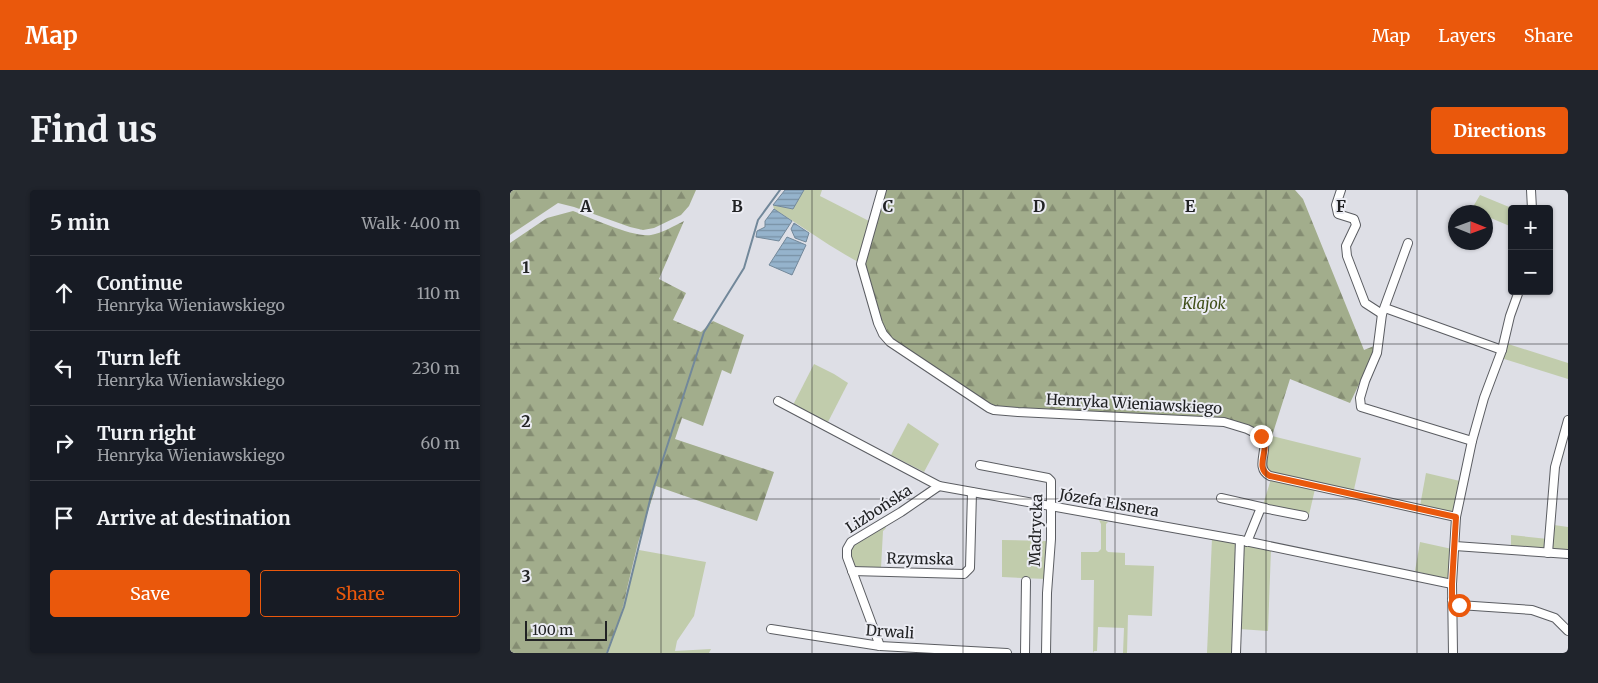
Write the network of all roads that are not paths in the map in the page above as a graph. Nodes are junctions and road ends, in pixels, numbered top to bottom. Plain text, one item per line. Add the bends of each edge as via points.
1 (882, 190) edge
2 (1340, 190) edge
3 (1531, 190) edge
4 (1532, 205) edge
5 (1408, 243) dead end
6 (1518, 295) edge
7 (1383, 311) junction
8 (1502, 350) junction
9 (778, 401) dead end
10 (1568, 420) edge
11 (1472, 441) junction
12 (980, 465) dead end
13 (939, 486) junction
14 (972, 492) junction
15 (1221, 498) dead end
16 (1052, 507) junction
17 (1265, 508) junction
18 (1304, 516) dead end
19 (1456, 517) junction
20 (1243, 541) junction
21 (1455, 546) junction
22 (1548, 553) junction
23 (1568, 554) edge
24 (852, 571) junction
25 (1026, 581) dead end
26 (1452, 584) junction
27 (1452, 600) junction
28 (771, 629) dead end
29 (1568, 631) edge
30 (880, 646) junction
31 (1007, 653) edge
32 (1025, 653) edge
33 (1046, 653) edge
34 (1236, 653) edge
35 (1453, 653) edge

1 - 19 street, Henryka Wieniawskiego via 862,264 883,334 890,342 989,408 1224,422 1263,437 1266,444 1262,466 1270,476
2 - 7 street via 1336,205 1338,214 1354,219 1356,225 1346,246 1346,256 1366,303
3 - 4 street
5 - 7 street
6 - 8 street
7 - 8 street
7 - 11 street via 1377,354 1360,398 1362,407
8 - 11 street
9 - 13 street, Józefa Elsnera
10 - 22 street via 1555,468
11 - 19 street
12 - 16 street, Madrycka via 1050,479
13 - 14 street, Józefa Elsnera
13 - 24 street, Lizbońska via 849,544 846,553
14 - 16 street, Józefa Elsnera
14 - 24 street, Rzymska via 970,568 964,574
15 - 17 street
16 - 20 street, Józefa Elsnera
16 - 33 street, Madrycka
17 - 18 street
17 - 20 street via 1260,510
19 - 21 street
20 - 26 street, Józefa Elsnera
20 - 34 street
21 - 22 street
21 - 26 street
22 - 23 street
24 - 30 street, Lizbońska
25 - 32 street
26 - 27 street
27 - 29 street via 1459,605 1532,610 1555,618
27 - 35 street
28 - 30 street, Drwali
30 - 31 street, Drwali

